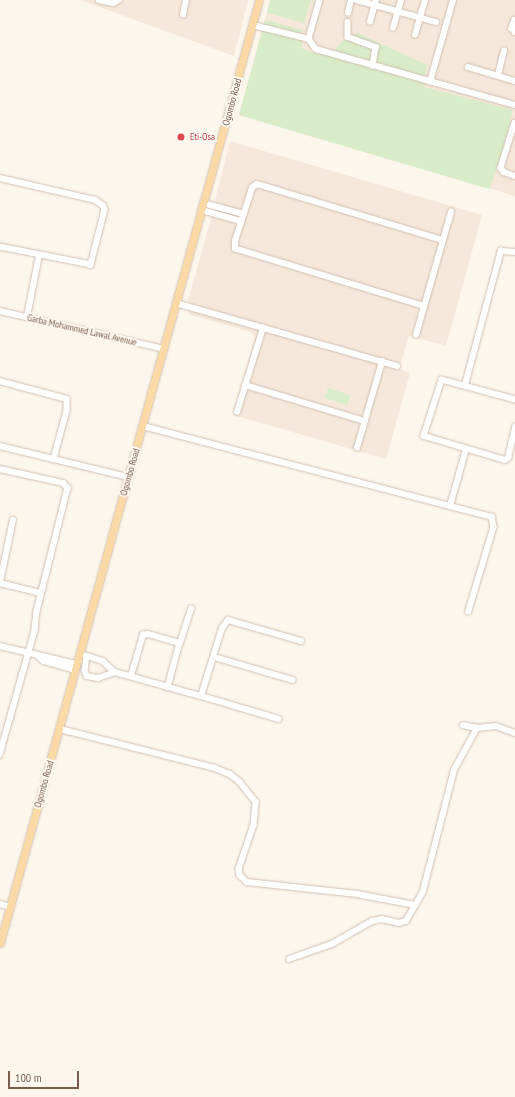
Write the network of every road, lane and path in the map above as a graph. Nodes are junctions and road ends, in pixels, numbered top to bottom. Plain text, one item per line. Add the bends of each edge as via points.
1 (99, 0) edge
2 (119, 0) edge
3 (186, 0) edge
4 (259, 0) edge
5 (320, 0) edge
6 (351, 0) edge
7 (357, 0) edge
8 (401, 0) edge
9 (425, 0) edge
10 (453, 0) edge
11 (376, 2) edge
12 (398, 12) junction
13 (348, 13) dead end
14 (183, 15) dead end
15 (420, 17) junction
16 (515, 20) edge
17 (348, 22) dead end
18 (370, 22) dead end
19 (436, 22) dead end
20 (252, 25) junction
21 (393, 28) dead end
22 (515, 32) edge
23 (415, 35) dead end
24 (309, 39) junction
25 (504, 51) dead end
26 (373, 66) junction
27 (468, 67) dead end
28 (498, 76) junction
29 (515, 80) edge
30 (430, 82) junction
31 (515, 105) edge
32 (515, 123) edge
33 (514, 131) edge
34 (515, 176) edge
35 (0, 178) edge
36 (203, 206) junction
37 (451, 212) dead end
38 (244, 214) junction
39 (242, 221) junction
40 (442, 240) junction
41 (0, 247) edge
42 (515, 252) edge
43 (39, 255) junction
44 (176, 303) junction
45 (423, 306) junction
46 (0, 311) edge
47 (27, 317) junction
48 (262, 328) junction
49 (416, 335) dead end
50 (164, 349) junction
51 (382, 362) junction
52 (397, 366) dead end
53 (0, 381) edge
54 (245, 385) junction
55 (465, 385) junction
56 (515, 400) edge
57 (237, 412) dead end
58 (365, 420) junction
59 (143, 426) junction
60 (515, 427) edge
61 (0, 446) edge
62 (357, 448) dead end
63 (466, 449) junction
64 (54, 459) junction
65 (0, 469) edge
66 (128, 477) junction
67 (450, 506) junction
68 (13, 520) dead end
69 (0, 582) edge
70 (41, 593) junction
71 (191, 609) dead end
72 (469, 611) dead end
73 (301, 641) dead end
74 (180, 643) junction
75 (0, 646) edge
76 (28, 653) junction
77 (84, 655) junction
78 (214, 657) junction
79 (76, 667) junction
80 (115, 672) junction
81 (131, 676) junction
82 (293, 680) dead end
83 (168, 687) junction
84 (201, 696) junction
85 (279, 719) dead end
86 (462, 725) dead end
87 (477, 728) junction
88 (60, 729) junction
89 (515, 733) edge
90 (0, 755) edge
91 (0, 904) edge
92 (415, 905) junction
93 (11, 907) junction
94 (0, 943) edge
95 (289, 959) dead end

1 - 2 street via 113,3
3 - 14 street
4 - 20 main road, Ogombo Road
5 - 24 street
6 - 13 street
7 - 11 street
8 - 12 street
9 - 15 street
10 - 30 street
11 - 12 street
11 - 18 street
12 - 15 street
12 - 21 street
15 - 19 street
15 - 23 street
16 - 22 street via 512,28
17 - 26 street via 348,37 376,47
20 - 24 street
20 - 36 main road, Ogombo Road
24 - 26 street via 316,49
25 - 28 street
26 - 30 street
27 - 28 street
28 - 29 street
30 - 31 street
32 - 33 street
33 - 34 street via 502,170
35 - 43 street via 91,199 104,207 104,218 91,265
36 - 38 street
36 - 39 street
36 - 44 main road, Ogombo Road
37 - 40 street
38 - 39 street
38 - 40 street via 252,188 257,184
39 - 45 street via 235,249
40 - 45 street
41 - 43 street
42 - 55 street via 501,251
43 - 47 street
44 - 48 street
44 - 50 main road, Ogombo Road
45 - 49 street
46 - 47 street, Garba Mohammed Lawal Avenue
47 - 50 street, Garba Mohammed Lawal Avenue
48 - 51 street
48 - 54 street
50 - 59 main road, Ogombo Road
51 - 52 street
51 - 58 street
53 - 64 street via 67,399 67,411
54 - 57 street
54 - 58 street
55 - 56 street
55 - 63 street via 442,380 424,434 425,437
58 - 62 street
59 - 66 main road, Ogombo Road
59 - 67 street
60 - 63 street via 507,460
61 - 64 street
63 - 67 street
64 - 66 street
65 - 70 street via 68,486
66 - 77 main road, Ogombo Road
67 - 72 street via 494,519
68 - 69 street
69 - 70 street
70 - 76 street
71 - 74 street
73 - 78 street via 228,620 222,628
74 - 81 street via 145,634
74 - 83 street
75 - 76 street
76 - 79 street
76 - 90 street
77 - 79 main road, Ogombo Road
77 - 80 street via 102,660
77 - 80 street via 87,676 98,678
78 - 82 street
78 - 84 street
79 - 88 main road, Ogombo Road
80 - 81 street
81 - 83 street
83 - 84 street
84 - 85 street
86 - 87 street
87 - 89 street via 496,726
87 - 92 street via 454,770 423,891
88 - 92 street via 215,768 239,781 256,802 254,825 239,869 240,875 247,882 357,894
88 - 93 main road, Ogombo Road
91 - 93 street
92 - 95 street via 404,923 382,919 372,921 332,944
93 - 94 main road, Ogombo Road

